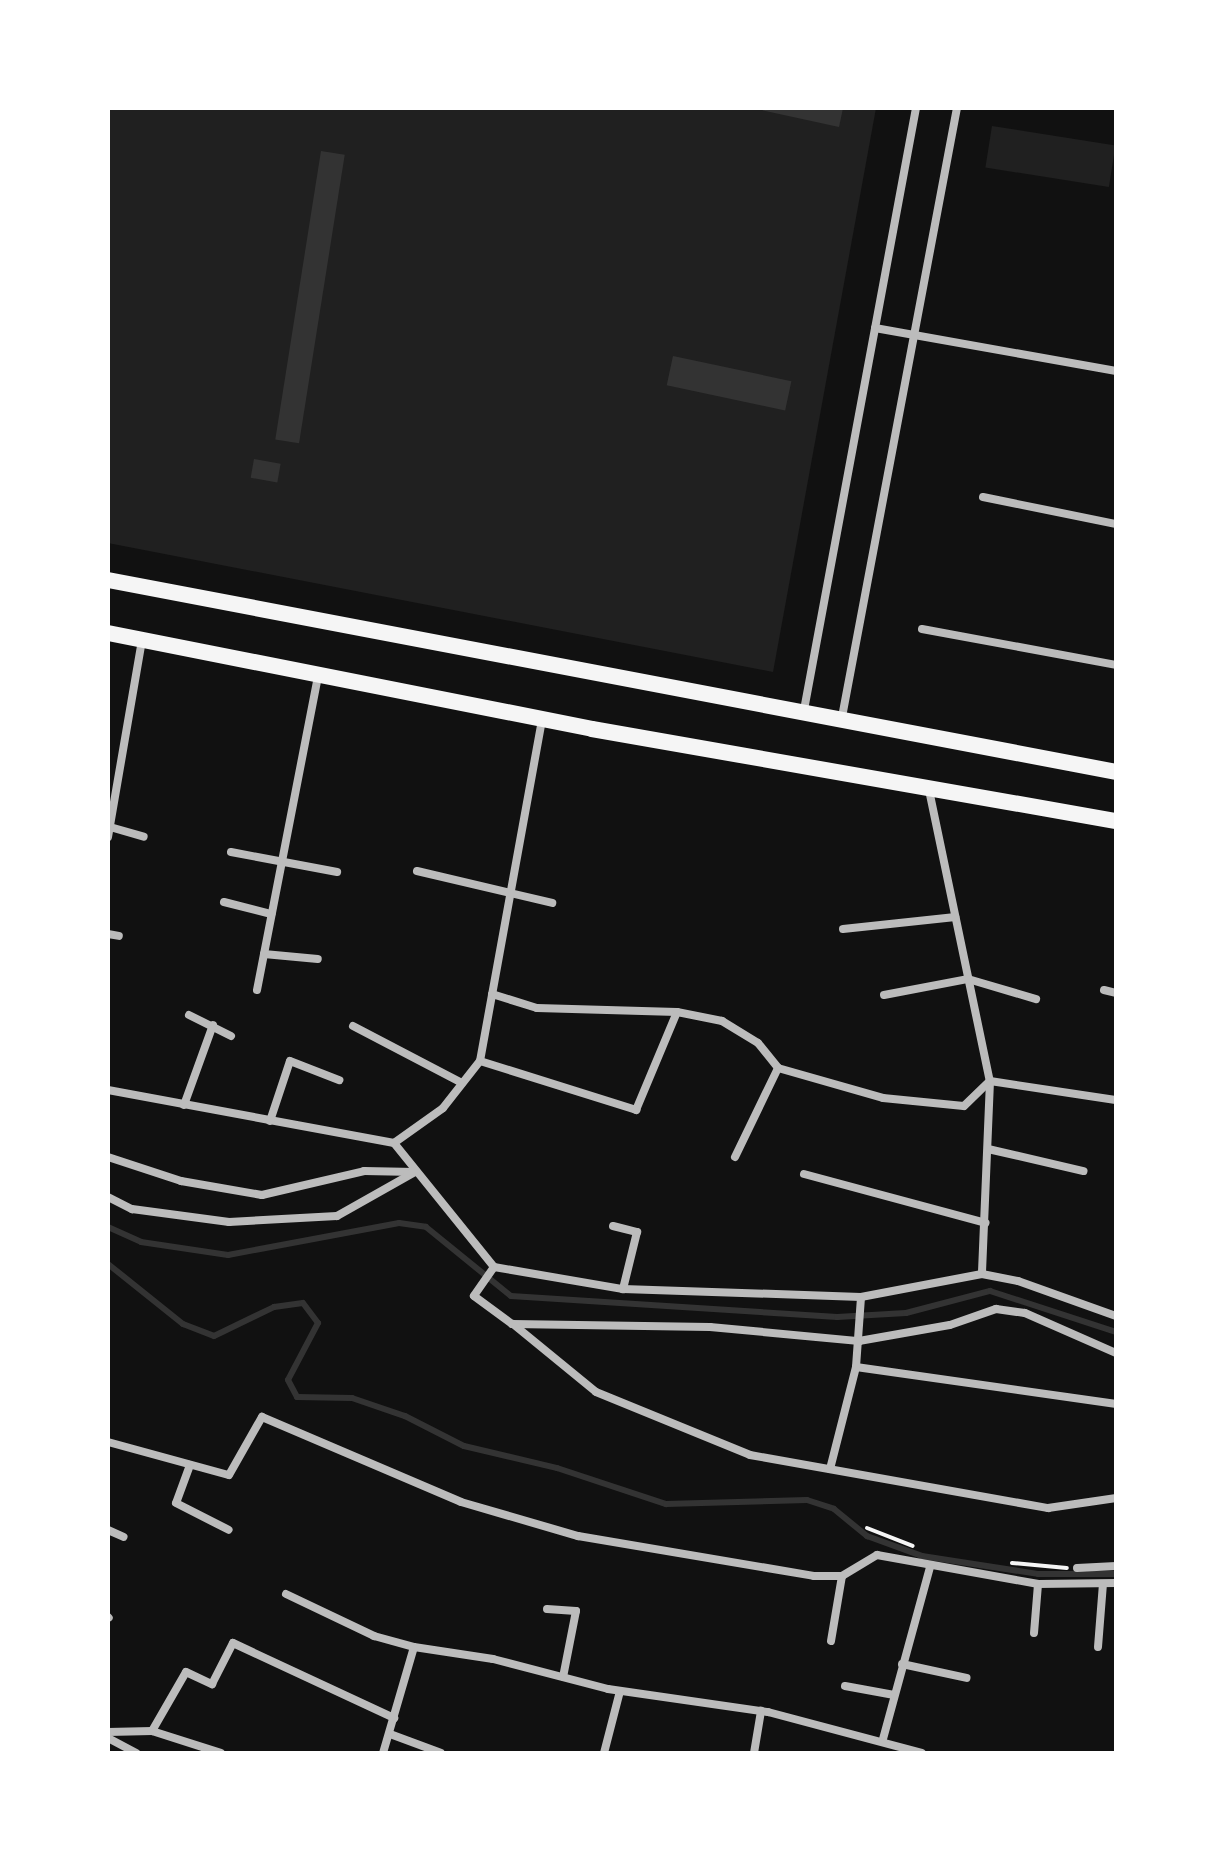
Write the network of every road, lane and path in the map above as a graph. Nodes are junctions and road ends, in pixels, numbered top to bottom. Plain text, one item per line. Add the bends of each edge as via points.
1 (916, 108) edge
2 (957, 108) edge
3 (875, 328) junction
4 (914, 334) junction
5 (1116, 371) edge
6 (983, 497) dead end
7 (1116, 524) edge
8 (108, 580) edge
9 (922, 629) dead end
10 (108, 633) edge
11 (142, 640) junction
12 (1116, 665) edge
13 (318, 675) junction
14 (804, 710) junction
15 (842, 717) junction
16 (542, 719) junction
17 (1116, 772) edge
18 (929, 790) junction
19 (1116, 821) edge
20 (109, 832) edge
21 (144, 837) dead end
22 (231, 852) dead end
23 (281, 863) junction
24 (417, 871) dead end
25 (337, 872) dead end
26 (511, 891) junction
27 (224, 902) dead end
28 (552, 903) dead end
29 (271, 914) junction
30 (955, 917) junction
31 (843, 929) dead end
32 (108, 934) edge
33 (119, 936) dead end
34 (264, 954) junction
35 (318, 959) dead end
36 (968, 979) junction
37 (257, 990) dead end
38 (1104, 990) dead end
39 (1116, 993) edge
40 (492, 994) junction
41 (884, 995) dead end
42 (1036, 999) dead end
43 (677, 1012) junction
44 (189, 1015) dead end
45 (213, 1025) junction
46 (353, 1026) dead end
47 (231, 1036) dead end
48 (480, 1061) junction
49 (778, 1068) junction
50 (339, 1080) dead end
51 (990, 1081) junction
52 (462, 1083) junction
53 (108, 1090) edge
54 (1116, 1100) edge
55 (184, 1105) junction
56 (270, 1121) junction
57 (394, 1143) junction
58 (988, 1149) junction
59 (108, 1157) edge
60 (735, 1157) dead end
61 (1083, 1171) dead end
62 (415, 1172) junction
63 (804, 1174) dead end
64 (108, 1197) edge
65 (985, 1223) junction
66 (613, 1226) dead end
67 (494, 1267) junction
68 (982, 1274) junction
69 (623, 1289) junction
70 (861, 1297) junction
71 (1116, 1316) edge
72 (512, 1324) junction
73 (859, 1341) junction
74 (1116, 1353) edge
75 (856, 1367) junction
76 (1116, 1404) edge
77 (108, 1442) edge
78 (190, 1465) junction
79 (830, 1469) junction
80 (1116, 1498) edge
81 (867, 1528) dead end
82 (108, 1530) edge
83 (229, 1530) dead end
84 (124, 1537) dead end
85 (923, 1548) dead end
86 (1000, 1562) dead end
87 (1116, 1566) edge
88 (930, 1567) junction
89 (1077, 1568) joint
90 (842, 1576) junction
91 (1116, 1583) edge
92 (1038, 1584) junction
93 (1103, 1584) junction
94 (286, 1594) dead end
95 (547, 1609) dead end
96 (1034, 1633) dead end
97 (831, 1641) dead end
98 (414, 1647) junction
99 (1098, 1647) dead end
100 (902, 1664) junction
101 (563, 1677) junction
102 (967, 1678) dead end
103 (845, 1686) dead end
104 (620, 1691) junction
105 (894, 1695) junction
106 (761, 1711) junction
107 (394, 1718) junction
108 (152, 1731) junction
109 (390, 1734) junction
110 (108, 1735) edge
111 (883, 1739) junction
112 (136, 1753) edge
113 (221, 1753) edge
114 (383, 1753) edge
115 (441, 1753) edge
116 (604, 1753) edge
117 (754, 1753) edge
118 (922, 1753) edge

1 - 3 street
2 - 4 street
3 - 4 street
3 - 14 street
4 - 5 street
4 - 15 street
6 - 7 street
8 - 14 main road
9 - 12 street
10 - 11 main road
11 - 13 main road
11 - 20 street
13 - 16 main road
13 - 23 street
14 - 15 main road
15 - 17 main road
16 - 18 main road
16 - 26 street
18 - 19 main road
18 - 30 street
20 - 21 street
22 - 23 street
23 - 25 street
23 - 29 street
24 - 26 street
26 - 28 street
26 - 40 street
27 - 29 street
29 - 34 street
30 - 31 street
30 - 36 street
32 - 33 street
34 - 35 street
34 - 37 street
36 - 41 street
36 - 42 street
36 - 51 street
38 - 39 street
40 - 43 street via 537,1008
40 - 48 street
43 - 48 street via 636,1110
43 - 49 street via 722,1021 758,1043
44 - 45 street
45 - 47 street
45 - 55 street
46 - 52 street
48 - 52 street
49 - 51 street via 931,1106 964,1106
49 - 60 street
50 - 56 street via 290,1061
51 - 54 street
51 - 58 street
52 - 57 street via 443,1108
53 - 55 street
55 - 56 street
56 - 57 street
57 - 62 street
58 - 61 street
58 - 65 street
59 - 62 street via 181,1181 262,1195 364,1171
62 - 64 street via 337,1216 229,1222 132,1209
62 - 67 street
63 - 65 street
65 - 68 street
66 - 69 street via 637,1232
67 - 69 street
67 - 72 street via 474,1296
68 - 70 street
68 - 71 street via 1018,1281
69 - 70 street
70 - 73 street
72 - 73 street via 710,1327
72 - 79 street via 596,1392 750,1455
73 - 74 street via 950,1325 996,1309 1025,1313
73 - 75 street
75 - 76 street
75 - 79 street
77 - 78 street
78 - 83 street via 176,1503
78 - 90 street via 229,1475 262,1417 461,1502 578,1536
79 - 80 street via 1048,1508
81 - 85 path
82 - 84 street
86 - 89 path
87 - 89 street
88 - 90 street via 877,1555
88 - 92 street
88 - 100 street
90 - 97 street
91 - 93 street
92 - 93 street
92 - 96 street
93 - 99 street
94 - 98 street via 374,1636
95 - 101 street via 576,1611
98 - 101 street
98 - 107 street
100 - 102 street
100 - 105 street
101 - 104 street
103 - 105 street
104 - 106 street
104 - 116 street
105 - 111 street
106 - 111 street
106 - 117 street
107 - 108 street via 233,1643 212,1684 186,1672
107 - 109 street
108 - 110 street
108 - 113 street
109 - 114 street
109 - 115 street
110 - 112 street
111 - 118 street

